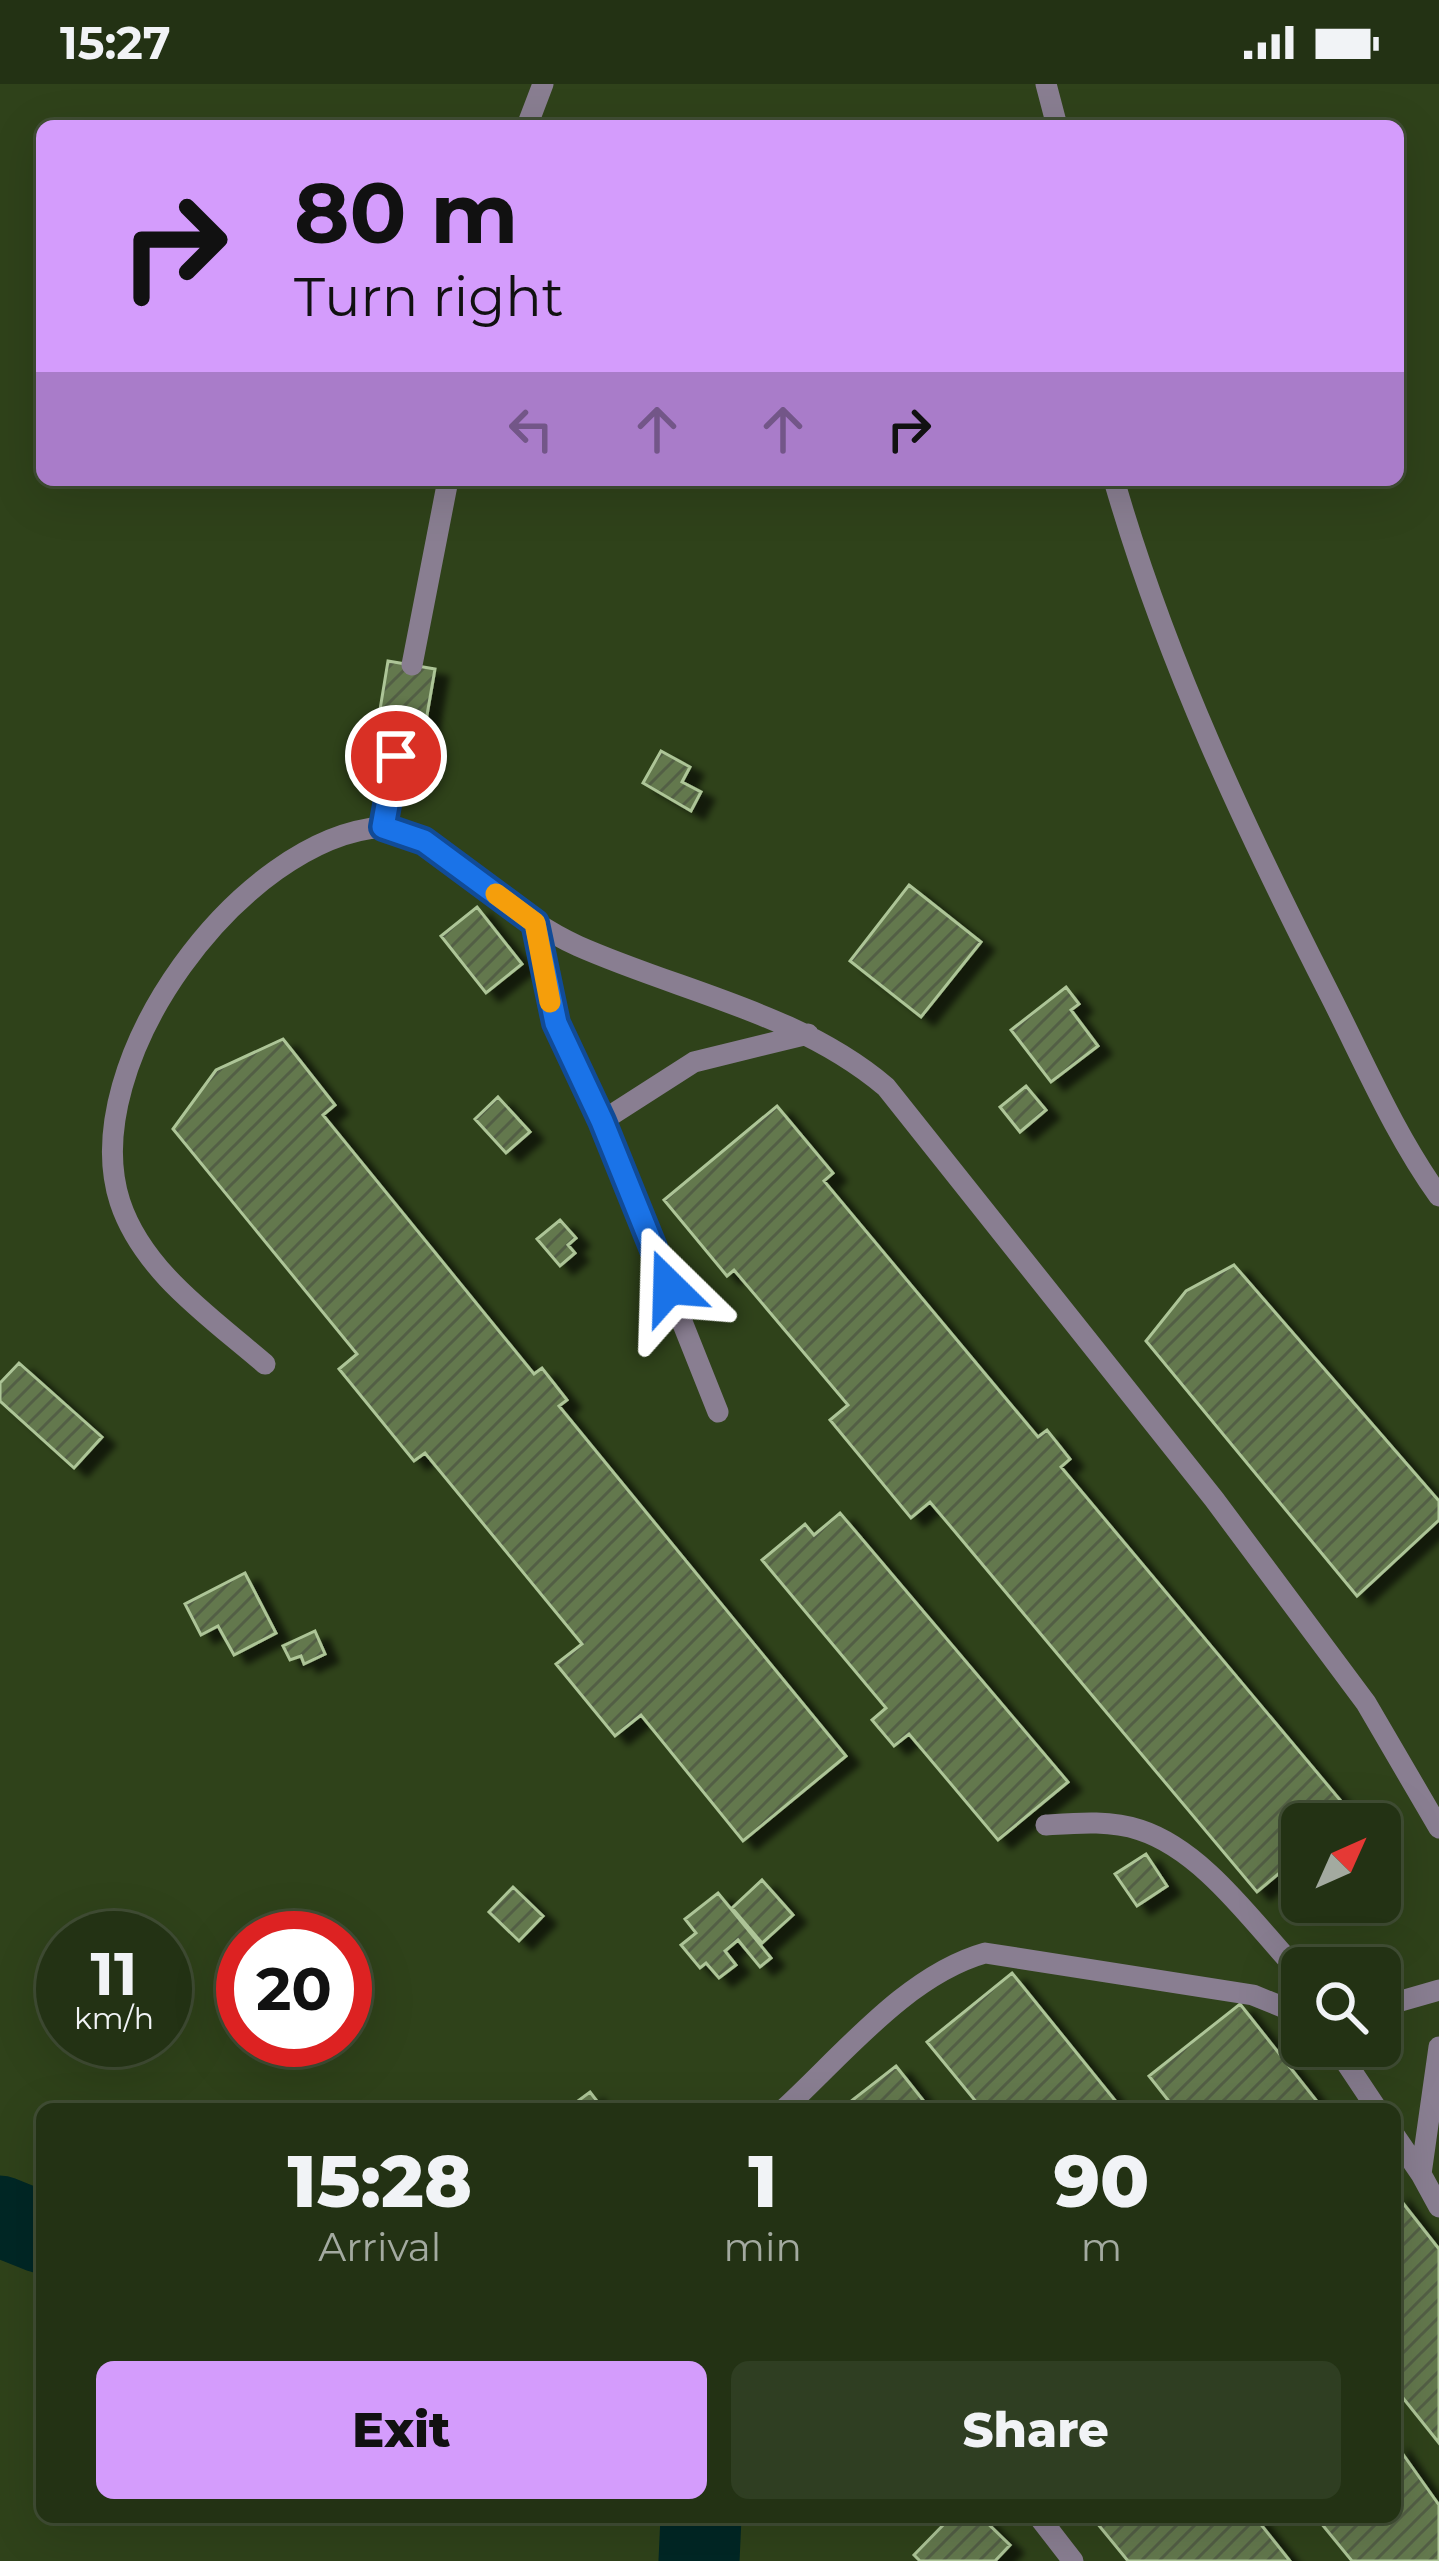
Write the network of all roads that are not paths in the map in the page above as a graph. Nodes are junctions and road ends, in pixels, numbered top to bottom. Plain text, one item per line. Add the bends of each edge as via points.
1 (543, 84) edge
2 (1046, 84) edge
3 (529, 120) edge
4 (1055, 120) edge
5 (447, 486) edge
6 (1116, 486) edge
7 (412, 665) dead end
8 (396, 756) dead end
9 (383, 827) junction
10 (535, 923) junction
11 (808, 1034) junction
12 (602, 1121) junction
13 (1439, 1196) edge
14 (265, 1364) dead end
15 (718, 1412) dead end
16 (1046, 1826) dead end
17 (1439, 1828) edge
18 (1281, 1953) edge
19 (1439, 1990) edge
20 (1401, 2001) edge
21 (1281, 2006) edge
22 (1439, 2047) edge
23 (1348, 2067) edge
24 (791, 2103) edge
25 (1373, 2103) edge
26 (1401, 2145) edge
27 (1421, 2174) junction
28 (1439, 2207) edge
29 (1044, 2523) edge
30 (1073, 2561) edge

1 - 3 lane
2 - 4 lane
5 - 7 lane
6 - 13 lane via 1241,820
8 - 9 lane
9 - 10 lane via 424,841
9 - 14 lane via 318,842 238,902 169,986 126,1080 114,1169 130,1222 166,1277
10 - 11 lane
10 - 12 lane via 556,1023
11 - 12 lane via 694,1061
11 - 17 lane via 853,1058 920,1123 1366,1703
12 - 15 lane
16 - 18 lane via 1096,1822 1142,1830 1190,1858
19 - 20 lane
21 - 24 lane via 1253,1995 985,1953 944,1970
22 - 27 lane
23 - 25 lane
26 - 27 lane
27 - 28 lane
29 - 30 lane

